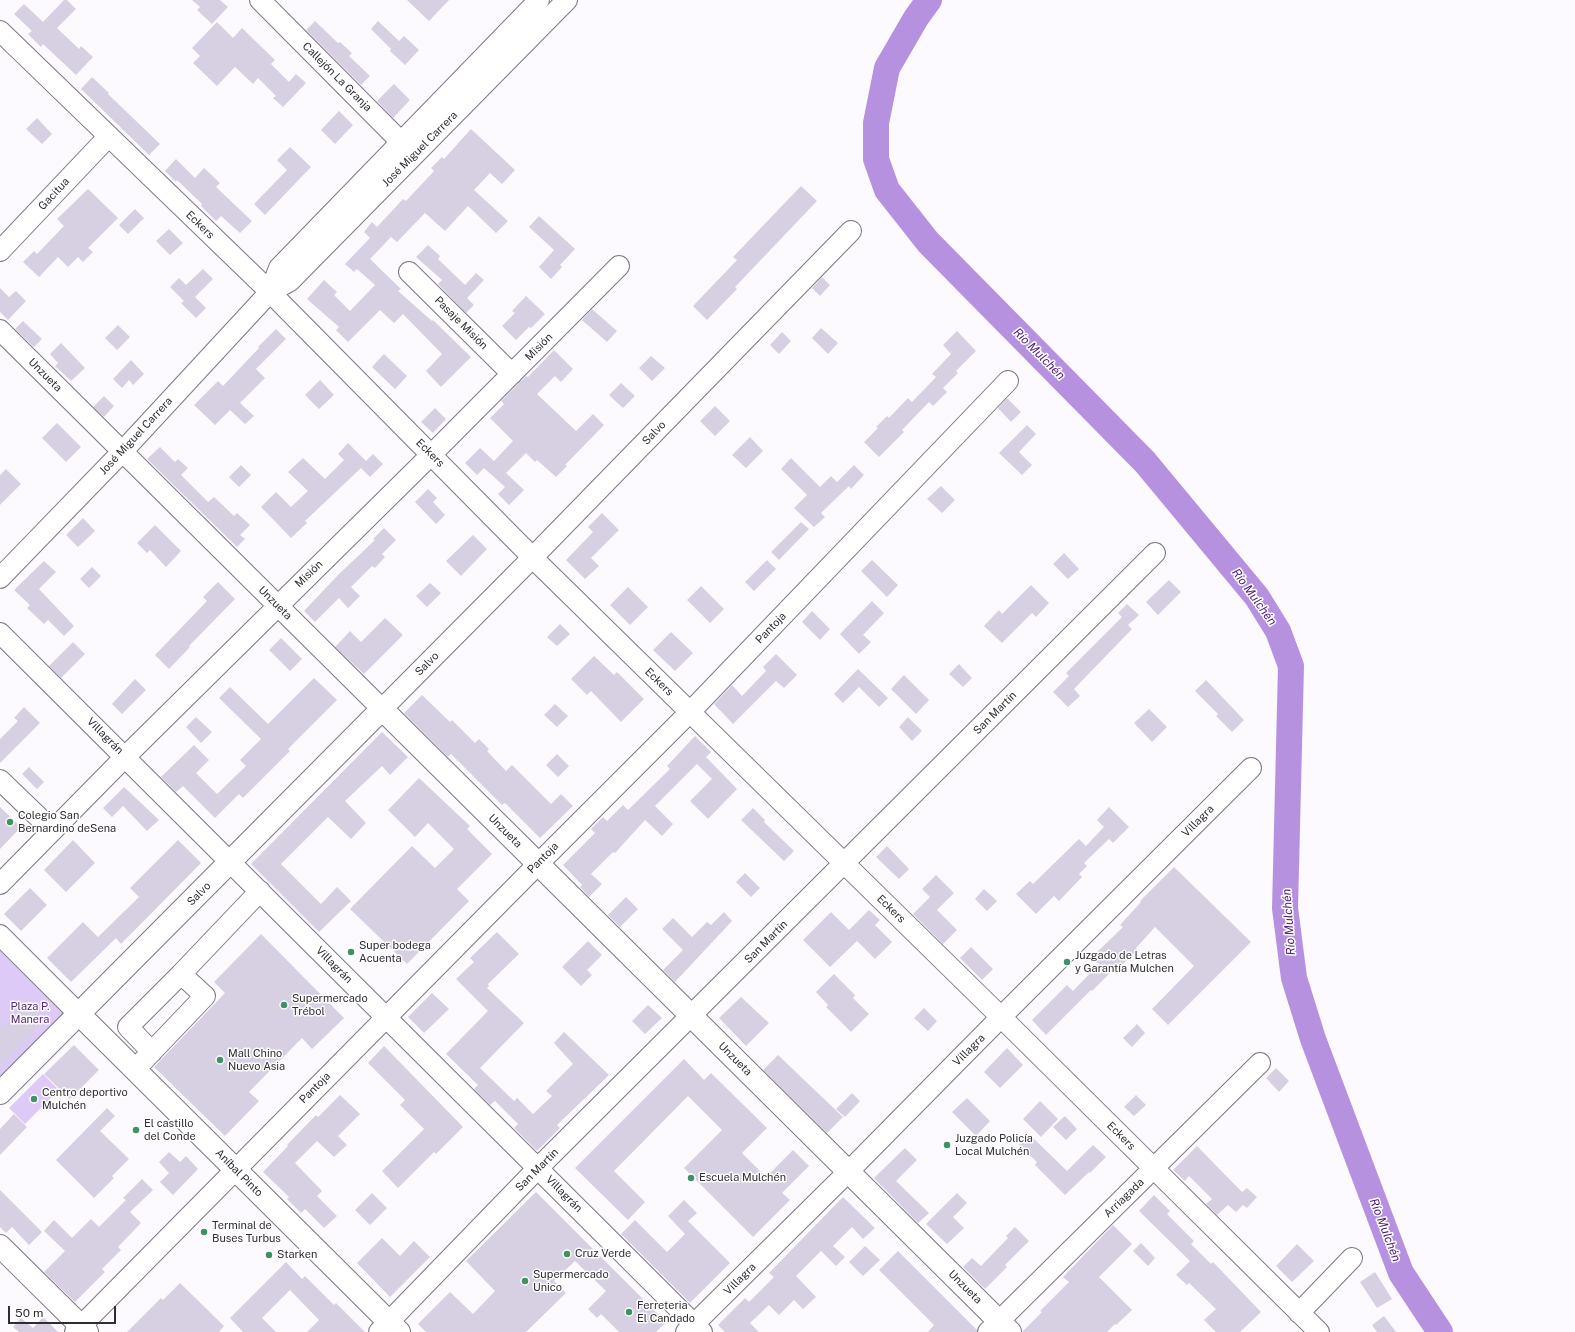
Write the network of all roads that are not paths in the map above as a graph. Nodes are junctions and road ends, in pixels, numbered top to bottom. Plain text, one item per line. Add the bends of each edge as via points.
1 (260, 0) edge
2 (539, 0) edge
3 (567, 0) edge
4 (0, 31) edge
5 (109, 136) junction
6 (408, 148) junction
7 (851, 231) dead end
8 (0, 251) edge
9 (619, 266) dead end
10 (410, 272) dead end
11 (267, 289) junction
12 (0, 330) edge
13 (512, 374) junction
14 (1008, 381) dead end
15 (122, 452) junction
16 (431, 455) junction
17 (1155, 553) dead end
18 (533, 557) junction
19 (0, 578) edge
20 (277, 605) junction
21 (0, 633) edge
22 (382, 709) junction
23 (690, 712) junction
24 (125, 757) junction
25 (1251, 768) dead end
26 (0, 780) edge
27 (52, 830) junction
28 (230, 862) junction
29 (844, 863) junction
30 (538, 864) junction
31 (0, 884) edge
32 (260, 891) junction
33 (0, 935) edge
34 (182, 974) junction
35 (79, 1014) junction
36 (692, 1016) junction
37 (386, 1017) junction
38 (1001, 1017) junction
39 (152, 1052) junction
40 (1260, 1063) dead end
41 (135, 1069) junction
42 (2, 1088) edge
43 (538, 1168) junction
44 (235, 1169) junction
45 (1154, 1169) junction
46 (848, 1172) junction
47 (0, 1246) edge
48 (1352, 1258) dead end
49 (1306, 1325) edge
50 (999, 1328) edge
51 (389, 1329) edge
52 (694, 1329) edge
53 (81, 1330) edge

1 - 6 street, Callejón La Granja
2 - 6 street, José Miguel Carrera
3 - 6 street, José Miguel Carrera
4 - 5 street, Eckers
5 - 8 street, Gacitua
5 - 11 street, Eckers
6 - 11 street, José Miguel Carrera via 279,268
7 - 18 street, Salvo
9 - 13 street, Misión
10 - 13 street, Pasaje Misión
11 - 15 street, José Miguel Carrera
11 - 16 street, Eckers
12 - 15 street, Unzueta
13 - 16 street, Misión
14 - 23 street, Pantoja
15 - 19 street, José Miguel Carrera
15 - 20 street, Unzueta
16 - 18 street, Eckers
16 - 20 street, Misión
17 - 29 street, San Martín
18 - 22 street, Salvo
18 - 23 street, Eckers
20 - 22 street, Unzueta
20 - 24 street, Misión
21 - 24 street, Villagrán
22 - 28 main road, Salvo
22 - 30 main road, Unzueta
23 - 29 street, Eckers
23 - 30 street, Pantoja
24 - 27 street, Misión
24 - 28 street, Villagrán
25 - 38 street, Villagra
26 - 27 street
27 - 31 street, Misión
28 - 32 street, Villagrán
28 - 35 main road, Salvo
29 - 36 street, San Martín
29 - 38 street, Eckers
30 - 36 main road, Unzueta
30 - 37 street, Pantoja
32 - 34 street
32 - 37 street, Villagrán
33 - 35 street
34 - 39 street via 205,996
34 - 39 street via 128,1027
35 - 41 main road, Aníbal Pinto
35 - 42 main road, Salvo
36 - 43 street, San Martín
36 - 46 main road, Unzueta
37 - 43 street, Villagrán
37 - 44 street, Pantoja
38 - 45 street, Eckers
38 - 46 street, Villagra
39 - 41 street
40 - 45 street, Arriagada
41 - 44 main road, Aníbal Pinto
43 - 51 street, San Martín
43 - 52 street, Villagrán
44 - 51 main road, Aníbal Pinto
44 - 53 street, Pantoja
45 - 49 street, Eckers
45 - 50 street, Arriagada
46 - 50 main road, Unzueta
46 - 52 street, Villagra
47 - 53 main road
48 - 49 street

